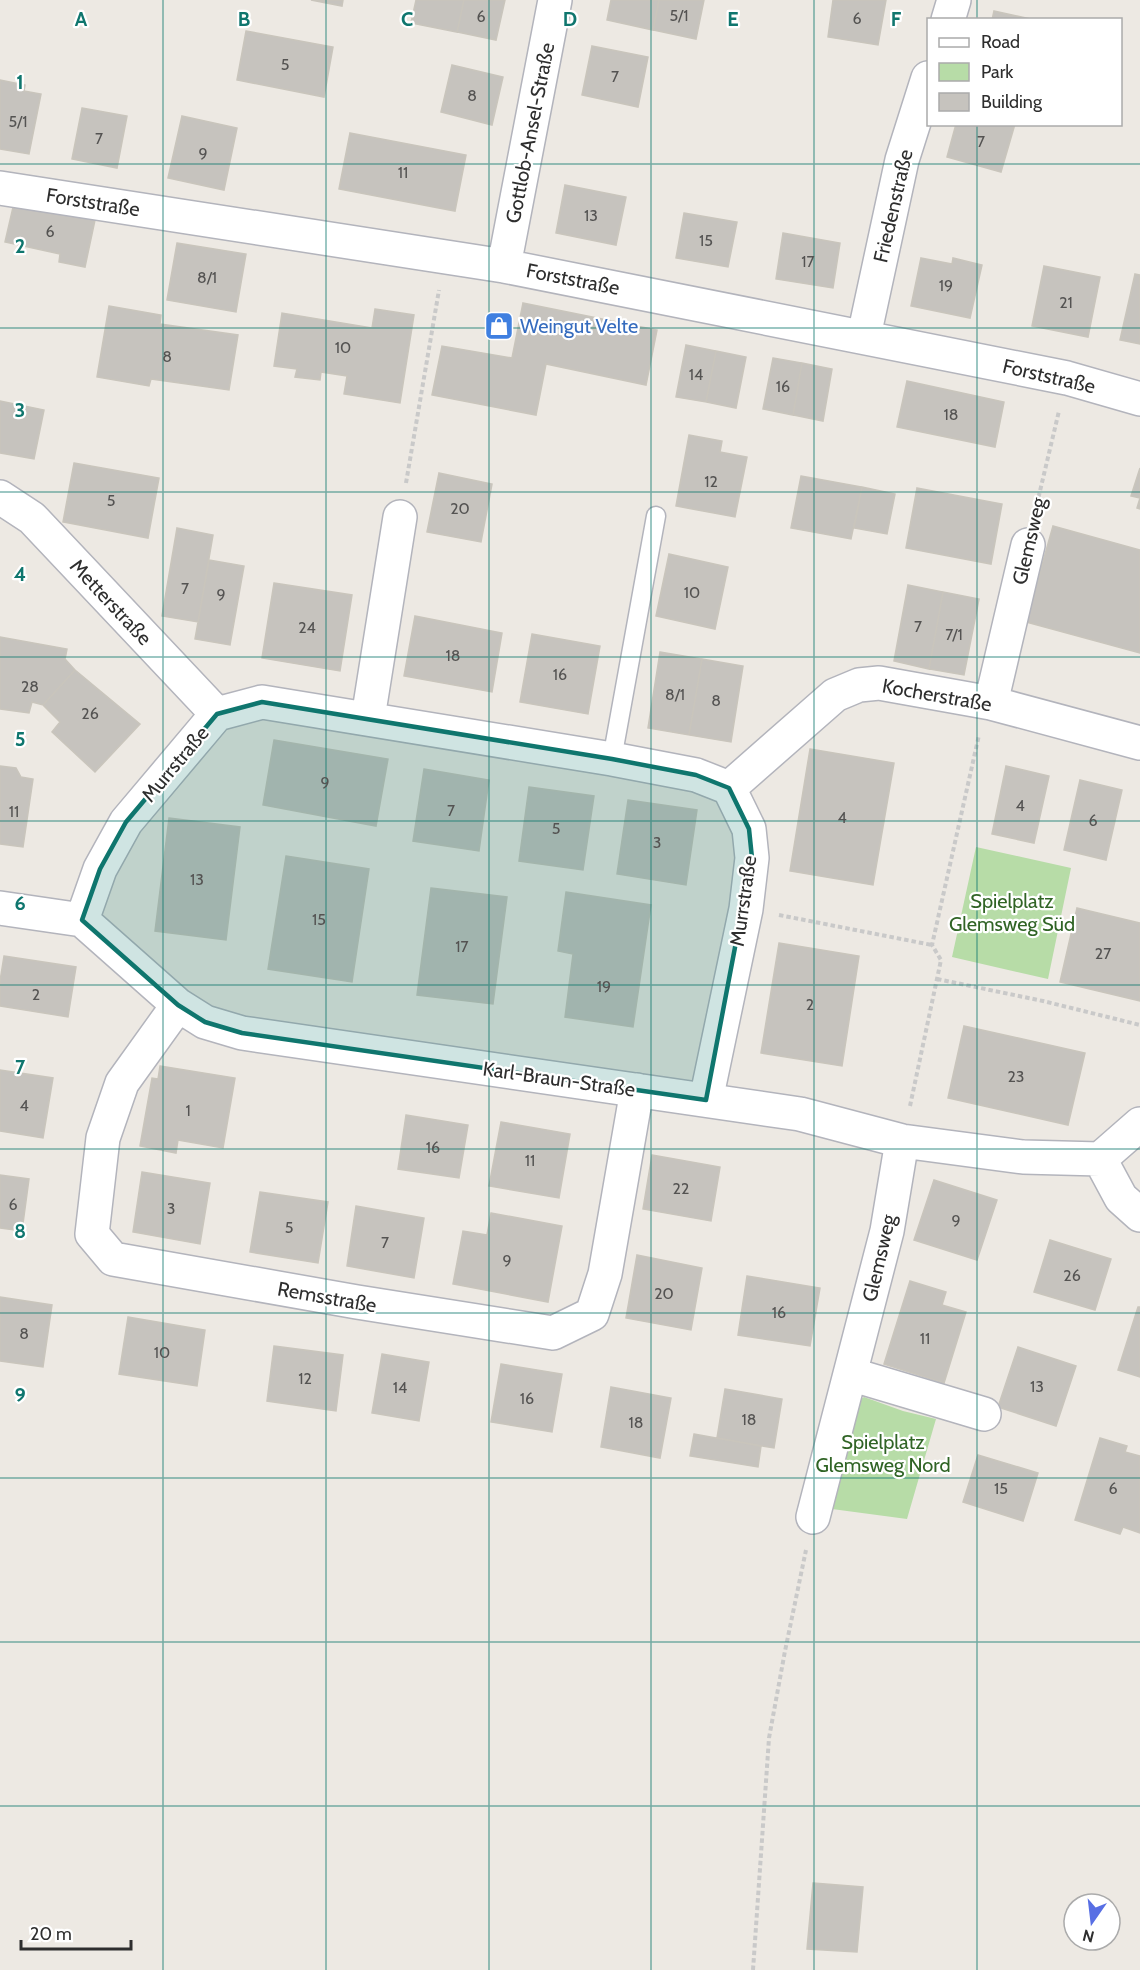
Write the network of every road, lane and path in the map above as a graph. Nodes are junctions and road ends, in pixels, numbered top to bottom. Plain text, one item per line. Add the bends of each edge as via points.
1 (555, 0) edge
2 (954, 0) edge
3 (949, 18) edge
4 (927, 81) edge
5 (0, 188) edge
6 (444, 258) junction
7 (504, 266) junction
8 (864, 336) junction
9 (1067, 378) junction
10 (1140, 399) edge
11 (0, 497) edge
12 (656, 516) dead end
13 (400, 517) joint
14 (1028, 545) joint
15 (991, 703) junction
16 (217, 714) junction
17 (368, 718) junction
18 (1140, 743) edge
19 (612, 759) junction
20 (729, 788) junction
21 (0, 908) edge
22 (746, 909) junction
23 (82, 920) junction
24 (932, 945) junction
25 (937, 979) junction
26 (178, 1005) junction
27 (1140, 1025) edge
28 (637, 1090) junction
29 (706, 1100) junction
30 (1140, 1124) edge
31 (902, 1141) junction
32 (1100, 1159) junction
33 (1140, 1215) edge
34 (850, 1374) junction
35 (984, 1414) dead end
36 (813, 1517) joint
37 (753, 1970) edge

1 - 7 street, Gottlob-Ansel-Straße
2 - 3 street
4 - 8 street, Friedenstraße via 902,160
5 - 6 street, Forststraße
6 - 7 street, Forststraße
6 - 13 path
7 - 8 street, Forststraße
8 - 9 street, Forststraße
9 - 10 street, Forststraße
9 - 14 path, Glemsweg
11 - 16 street, Metterstraße via 32,518
12 - 19 lane
13 - 17 street
14 - 15 street, Glemsweg
15 - 18 street, Kocherstraße
15 - 20 street, Kocherstraße via 879,683 859,685 835,695
15 - 24 path via 981,724
16 - 17 street, Murrstraße via 262,702
16 - 23 street, Murrstraße via 126,822 100,869
17 - 19 street, Murrstraße
19 - 20 street, Murrstraße via 696,775
20 - 22 street, Murrstraße via 749,829 752,858
21 - 23 street
22 - 24 path
22 - 29 street, Murrstraße
23 - 26 street, Karl-Braun-Straße
24 - 25 path via 941,960
25 - 27 path
25 - 31 path
26 - 28 street, Karl-Braun-Straße via 205,1022 242,1033
26 - 28 street, Remsstraße via 123,1083 103,1138 92,1234 113,1259 553,1333 592,1314 605,1274
28 - 29 street, Karl-Braun-Straße
29 - 31 street, Karl-Braun-Straße via 800,1114
30 - 32 street
31 - 32 street, Karl-Braun-Straße via 1023,1157
31 - 34 street, Glemsweg via 886,1231
32 - 33 street via 1121,1197
34 - 35 street
34 - 36 street, Glemsweg
36 - 37 path via 769,1738

